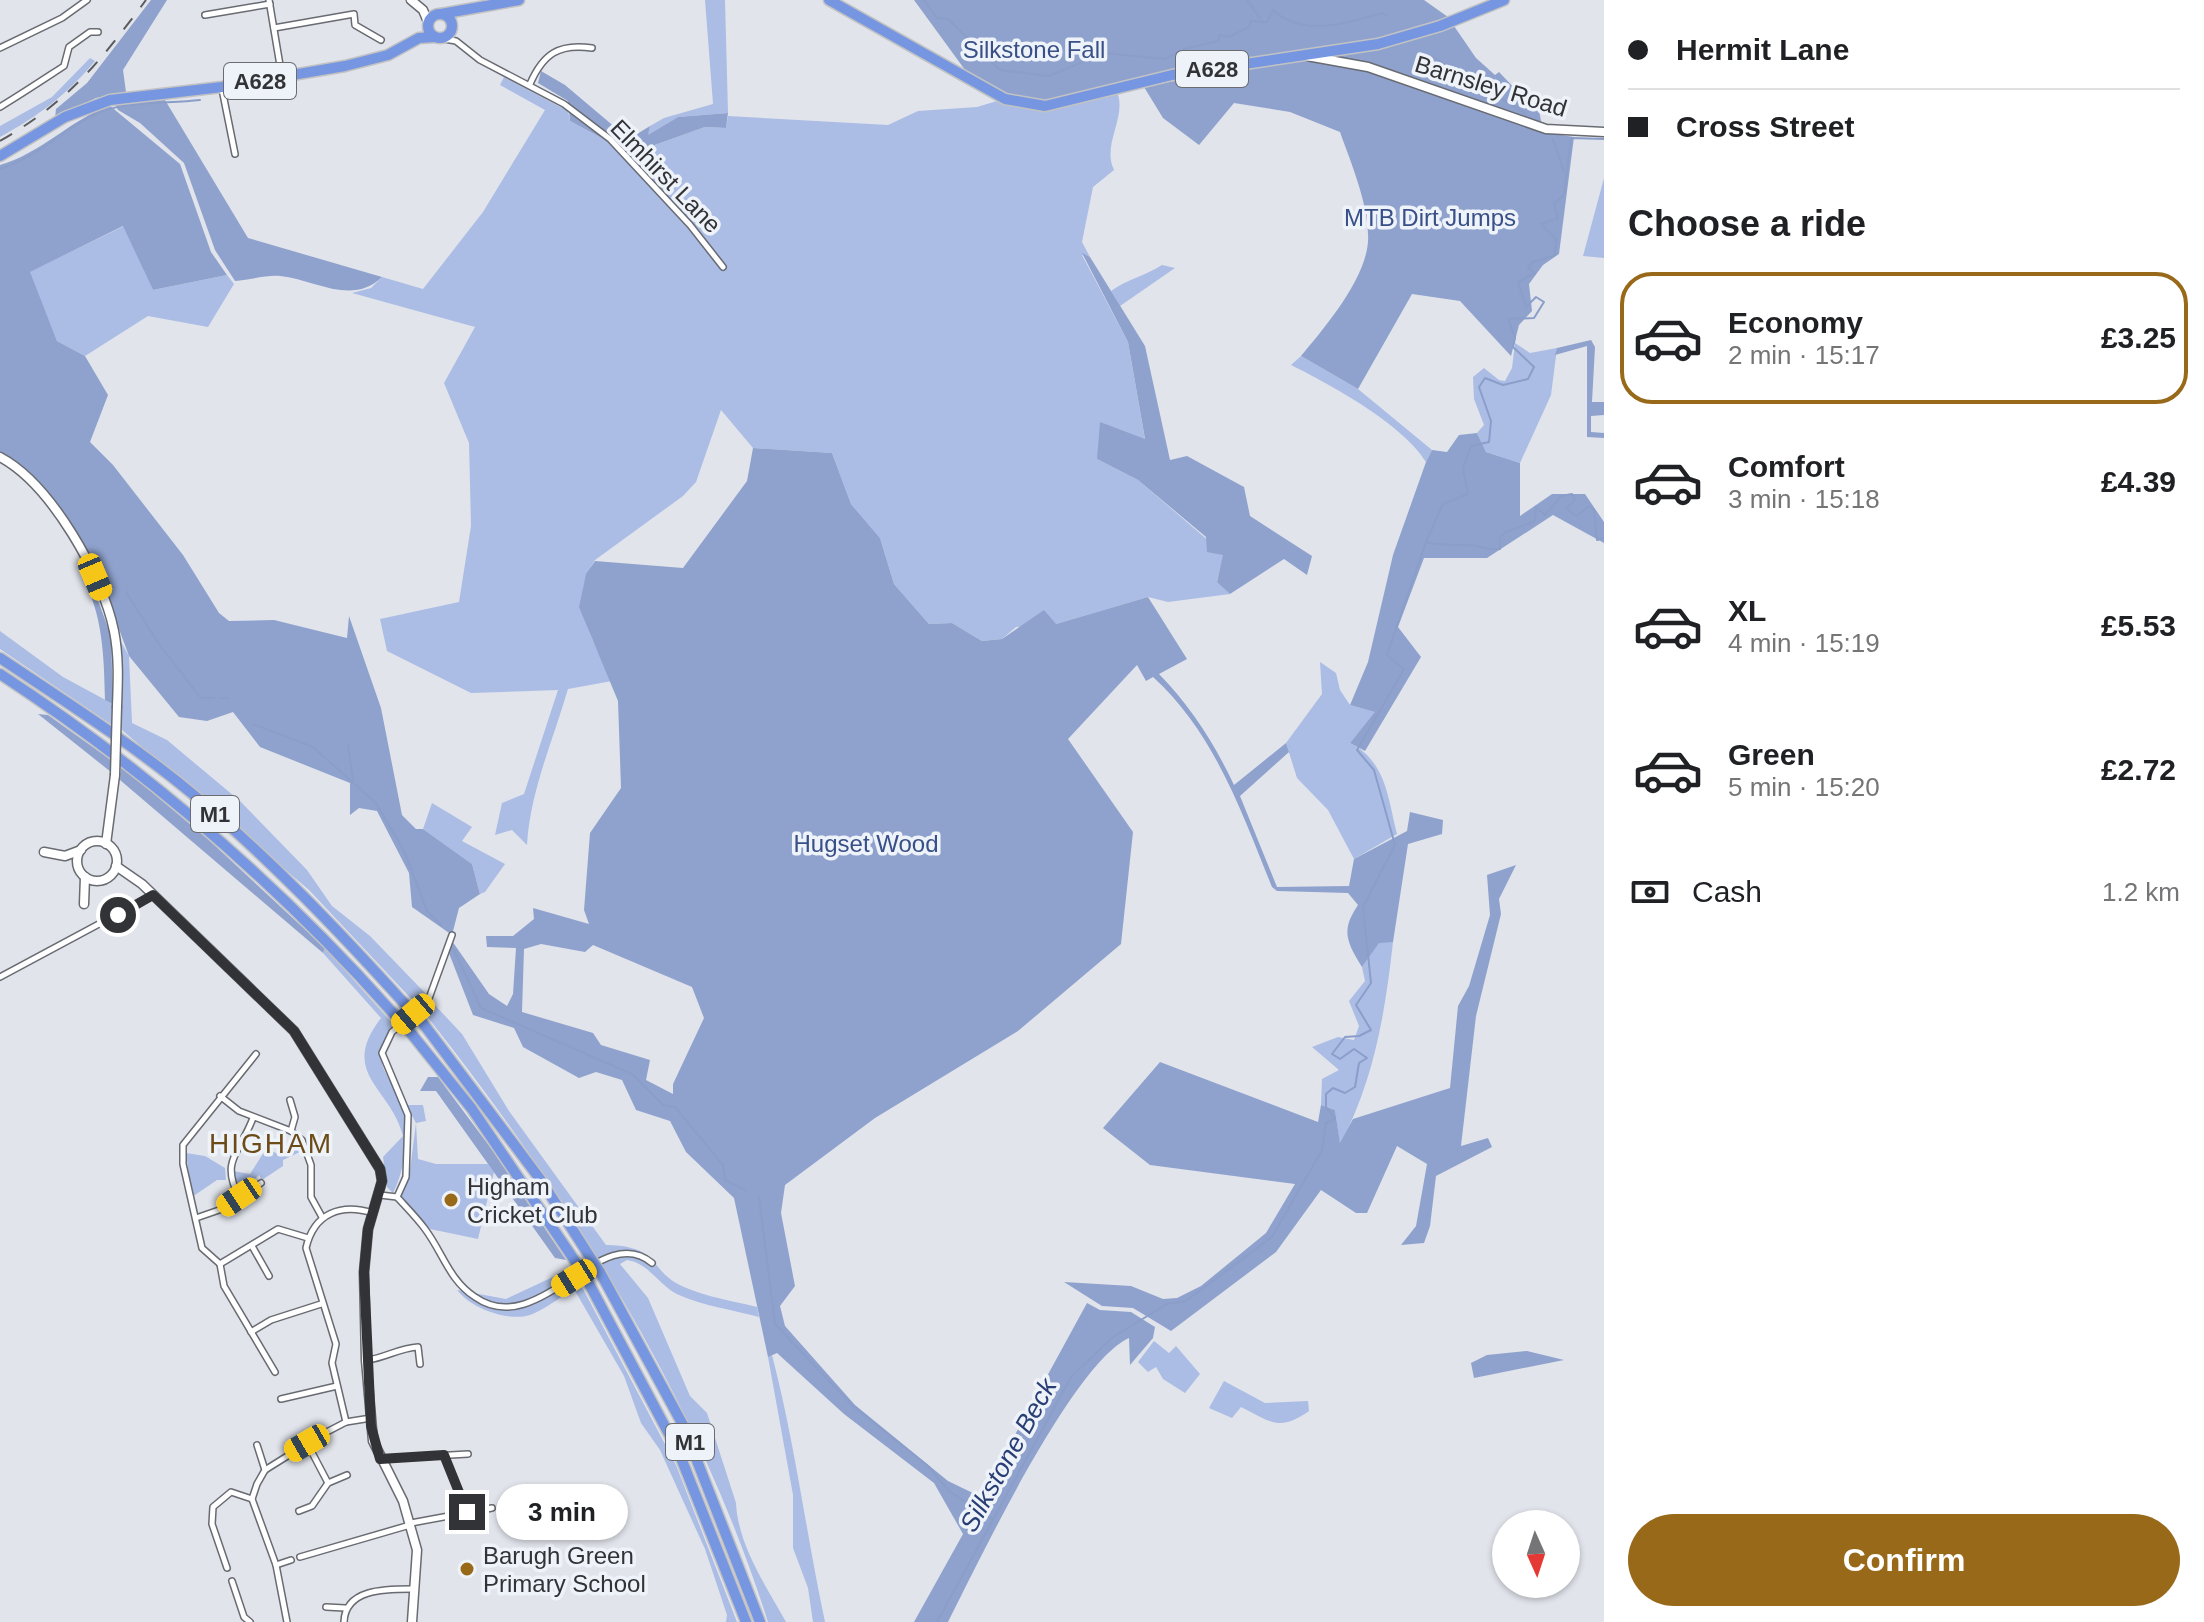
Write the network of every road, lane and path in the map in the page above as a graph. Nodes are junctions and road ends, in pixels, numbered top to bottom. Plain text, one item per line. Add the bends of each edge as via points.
1 (87, 0) edge
2 (411, 0) edge
3 (519, 0) edge
4 (829, 0) edge
5 (1504, 0) edge
6 (270, 2) edge
7 (423, 10) junction
8 (466, 12) junction
9 (439, 14) junction
10 (205, 15) dead end
11 (428, 24) junction
12 (274, 28) junction
13 (451, 29) junction
14 (98, 32) dead end
15 (419, 38) junction
16 (437, 38) junction
17 (381, 40) dead end
18 (456, 41) junction
19 (1359, 47) junction
20 (0, 48) edge
21 (592, 48) dead end
22 (1303, 56) junction
23 (1368, 67) junction
24 (282, 77) junction
25 (530, 84) junction
26 (222, 87) junction
27 (0, 107) edge
28 (1604, 132) edge
29 (235, 154) dead end
30 (0, 156) edge
31 (723, 267) dead end
32 (0, 457) edge
33 (0, 658) edge
34 (0, 674) edge
35 (112, 813) junction
36 (90, 843) junction
37 (106, 844) junction
38 (81, 850) junction
39 (116, 866) junction
40 (78, 868) junction
41 (110, 875) junction
42 (85, 877) junction
43 (97, 881) junction
44 (139, 881) junction
45 (153, 895) junction
46 (452, 935) dead end
47 (0, 977) edge
48 (256, 1054) dead end
49 (220, 1096) junction
50 (290, 1100) dead end
51 (253, 1118) junction
52 (291, 1131) junction
53 (261, 1183) dead end
54 (380, 1195) junction
55 (239, 1197) junction
56 (397, 1197) junction
57 (373, 1213) junction
58 (322, 1217) junction
59 (196, 1218) junction
60 (308, 1238) junction
61 (251, 1245) junction
62 (652, 1263) dead end
63 (220, 1264) junction
64 (269, 1276) dead end
65 (321, 1304) junction
66 (251, 1332) junction
67 (366, 1360) junction
68 (420, 1364) dead end
69 (275, 1372) dead end
70 (337, 1386) junction
71 (281, 1399) dead end
72 (371, 1418) junction
73 (346, 1422) junction
74 (307, 1443) junction
75 (257, 1445) dead end
76 (468, 1454) dead end
77 (444, 1455) junction
78 (380, 1459) junction
79 (265, 1470) junction
80 (347, 1475) dead end
81 (328, 1483) junction
82 (252, 1499) junction
83 (492, 1508) dead end
84 (299, 1511) dead end
85 (467, 1512) junction
86 (411, 1524) junction
87 (300, 1557) dead end
88 (291, 1560) dead end
89 (228, 1564) dead end
90 (276, 1565) junction
91 (232, 1581) dead end
92 (415, 1589) junction
93 (326, 1607) dead end
94 (345, 1608) junction
95 (250, 1622) edge
96 (287, 1622) edge
97 (344, 1622) edge
98 (412, 1622) edge
99 (746, 1622) edge
100 (760, 1622) edge

1 - 20 street
2 - 7 street
3 - 8 highway
4 - 22 highway, Barnsley Road / A628 via 1018,104 1064,104 1121,87
5 - 19 highway, A628 via 1440,26
6 - 10 street
6 - 12 street
7 - 9 street
7 - 11 street
8 - 9 highway
8 - 13 highway
9 - 11 highway
9 - 13 highway via 450,19
11 - 15 highway
11 - 16 highway
12 - 17 street via 354,14 355,25
12 - 24 street
13 - 16 highway
13 - 18 street
14 - 27 street via 69,47 64,66
15 - 16 highway, A628
15 - 24 highway, A628 via 368,61
16 - 18 street, Elmhirst Lane
18 - 25 street, Elmhirst Lane via 480,60
19 - 22 highway, A628
19 - 23 street
21 - 25 street via 552,51
22 - 23 street, Barnsley Road
23 - 28 street, Barnsley Road via 1546,129
24 - 26 highway, A628
25 - 31 street, Elmhirst Lane via 619,147
26 - 29 street
26 - 30 highway, A628 via 97,103
32 - 35 street, bridge via 48,500 95,577 114,629 118,657
33 - 100 highway, M1, bridge via 193,795 303,895 422,1022 540,1179 600,1272 683,1425
34 - 99 highway, M1, bridge via 70,719 258,874 392,1012 472,1109 586,1278 679,1453
35 - 36 street
35 - 37 street
36 - 37 street
36 - 38 street
37 - 39 street via 115,854
38 - 40 street
38 - 40 street via 65,856 44,852
39 - 41 street
39 - 44 street
40 - 42 street
41 - 43 street
41 - 44 street
42 - 43 street
42 - 43 street via 84,904
44 - 45 street
45 - 47 street
45 - 54 street via 294,1031 375,1156
46 - 56 street via 428,1001 392,1032 382,1053 408,1115 406,1177
48 - 49 street
49 - 51 street
49 - 59 street via 183,1145
50 - 52 street via 295,1117
51 - 52 street
51 - 55 street via 230,1164 229,1177
52 - 58 street via 309,1152 311,1197
53 - 55 street
54 - 56 street
54 - 57 street
55 - 59 street
56 - 62 street via 424,1227 458,1284 497,1307 537,1299 619,1252 642,1255
57 - 58 street via 338,1209
57 - 67 street via 364,1272
58 - 60 street
59 - 63 street via 202,1248
60 - 61 street via 278,1229
60 - 65 street via 307,1258
61 - 63 street
61 - 64 street
63 - 66 street via 224,1286
65 - 66 street
65 - 70 street via 336,1344 332,1363
66 - 69 street
67 - 68 street via 418,1347
67 - 72 street
70 - 71 street
70 - 73 street
72 - 73 street
72 - 78 street
73 - 74 street
74 - 79 street
74 - 81 street
75 - 79 street
76 - 77 street
77 - 78 street
77 - 85 street
78 - 86 street
79 - 82 street
80 - 81 street
81 - 84 street via 312,1506
82 - 89 street via 231,1492 213,1507 212,1524
82 - 90 street
83 - 85 street
85 - 86 street
86 - 87 street
86 - 92 street via 417,1550
88 - 90 street
90 - 96 street
91 - 95 street via 231,1589
92 - 94 street via 384,1589 352,1599
92 - 98 street
93 - 94 street
94 - 97 street

